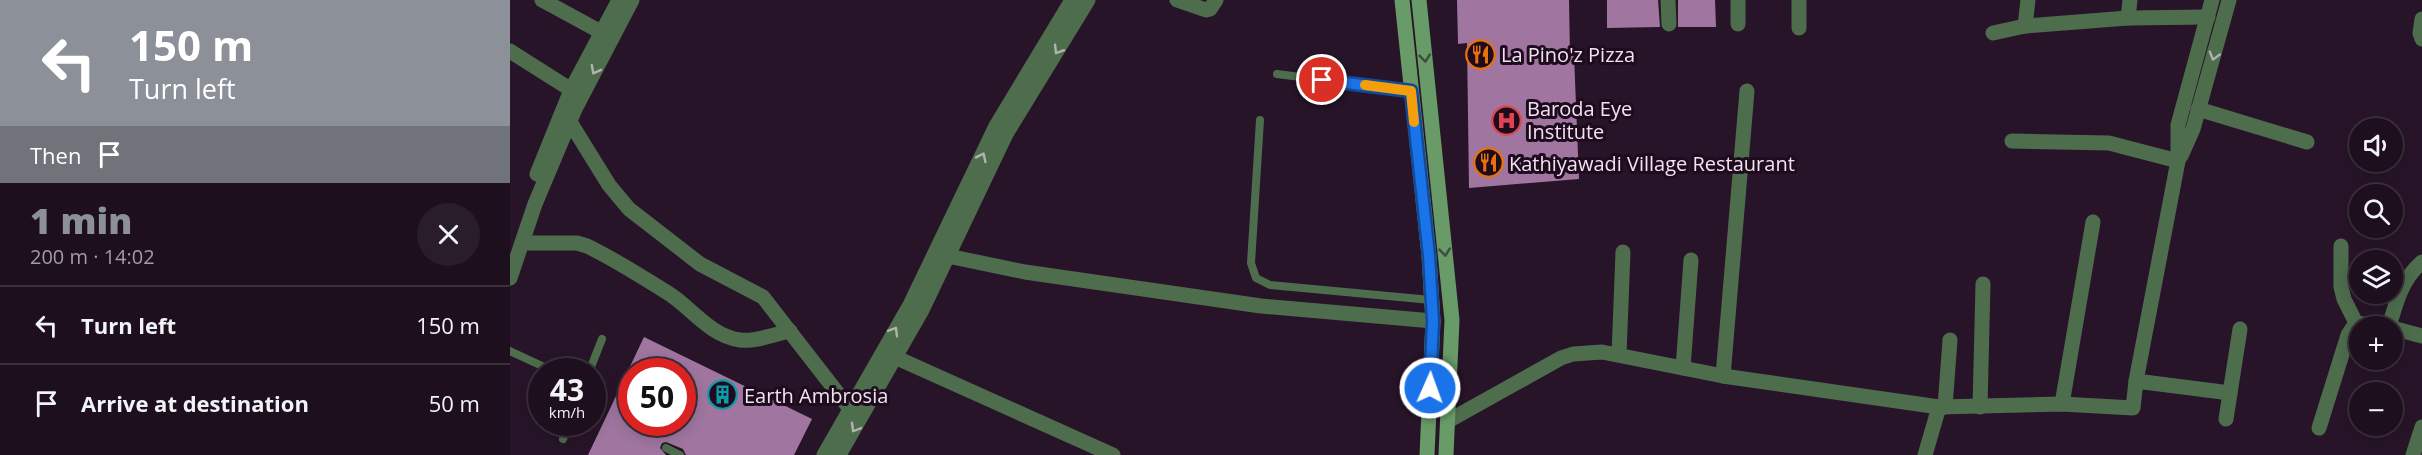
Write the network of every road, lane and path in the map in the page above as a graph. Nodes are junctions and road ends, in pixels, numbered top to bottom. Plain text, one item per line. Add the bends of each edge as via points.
1 (542, 0) edge
2 (619, 0) edge
3 (632, 0) edge
4 (1072, 0) edge
5 (1088, 0) edge
6 (1178, 0) edge
7 (1216, 0) edge
8 (1402, 0) edge
9 (1419, 0) edge
10 (1668, 0) edge
11 (1738, 0) edge
12 (1799, 0) edge
13 (2028, 0) edge
14 (2130, 0) edge
15 (2212, 0) edge
16 (2229, 0) edge
17 (2208, 17) junction
18 (2128, 18) junction
19 (2422, 19) edge
20 (1669, 24) dead end
21 (1738, 24) dead end
22 (2025, 26) junction
23 (1799, 28) dead end
24 (1993, 33) dead end
25 (607, 36) junction
26 (2422, 39) edge
27 (510, 51) edge
28 (1277, 74) dead end
29 (1411, 91) junction
30 (1747, 91) dead end
31 (576, 93) junction
32 (2199, 109) junction
33 (1260, 120) dead end
34 (570, 122) junction
35 (2012, 141) dead end
36 (2307, 142) dead end
37 (2178, 161) junction
38 (2093, 222) dead end
39 (516, 245) edge
40 (2341, 246) dead end
41 (1623, 252) dead end
42 (941, 255) junction
43 (1691, 260) dead end
44 (2422, 262) edge
45 (510, 278) edge
46 (1983, 284) dead end
47 (1431, 300) junction
48 (2352, 316) edge
49 (2393, 316) edge
50 (1433, 321) junction
51 (2240, 329) dead end
52 (790, 331) junction
53 (2403, 331) edge
54 (2349, 334) edge
55 (2422, 336) edge
56 (602, 339) dead end
57 (1950, 340) dead end
58 (510, 351) edge
59 (889, 354) junction
60 (1619, 355) junction
61 (595, 358) edge
62 (528, 359) edge
63 (1683, 368) junction
64 (1723, 376) junction
65 (2136, 381) junction
66 (2230, 393) junction
67 (2062, 404) junction
68 (1942, 407) junction
69 (1980, 407) junction
70 (850, 409) junction
71 (2226, 418) dead end
72 (1448, 421) junction
73 (2422, 427) edge
74 (2319, 428) dead end
75 (564, 436) edge
76 (563, 439) dead end
77 (666, 448) dead end
78 (680, 455) edge
79 (824, 455) edge
80 (839, 455) edge
81 (1113, 455) edge
82 (1426, 455) edge
83 (1446, 455) edge
84 (1925, 455) edge
85 (2413, 455) edge

1 - 25 street
2 - 25 street
3 - 25 street
42 -> 4 street via 996,126
5 -> 42 street via 1006,134
6 - 7 street via 1206,10
8 - 29 main road
9 -> 72 main road via 1452,320
10 - 20 street
11 - 21 street
12 - 23 street
13 - 22 street
14 - 18 street
15 - 17 street
16 -> 32 street
17 - 18 street
17 - 37 street via 2178,125
18 - 22 street
19 - 26 street
22 - 24 street
25 - 31 street
27 - 31 street
28 - 29 lane
29 - 47 main road
30 - 64 street
31 - 34 street
31 - 39 street
32 - 36 street
32 - 37 street
33 - 47 lane via 1251,263 1256,278 1270,285
34 - 39 street
34 - 52 street via 629,209 700,264 763,297
35 - 37 street via 2109,143
37 - 65 street
38 - 67 street
39 - 45 street
39 - 52 street via 587,246 671,296 723,334 740,340
40 - 48 street via 2341,287
41 - 60 street
42 - 50 street via 1025,272 1261,306
42 - 59 street via 910,305
43 - 63 street
44 - 49 street via 2401,288
46 - 69 street
47 - 50 main road
50 - 82 main road
51 - 66 street
52 - 70 street
53 - 55 street
54 - 74 street
56 - 61 lane
57 - 68 street
58 - 62 lane
59 - 70 street
59 -> 80 street
59 - 81 street
60 - 63 street
60 - 72 street via 1587,352 1561,358
63 - 64 street
64 - 68 street
65 - 66 street
65 - 67 street via 2133,408
66 - 71 street
67 - 69 street
68 - 69 street
68 - 84 street
70 - 79 street
72 - 83 main road
73 - 85 street
75 - 76 lane
77 - 78 lane

